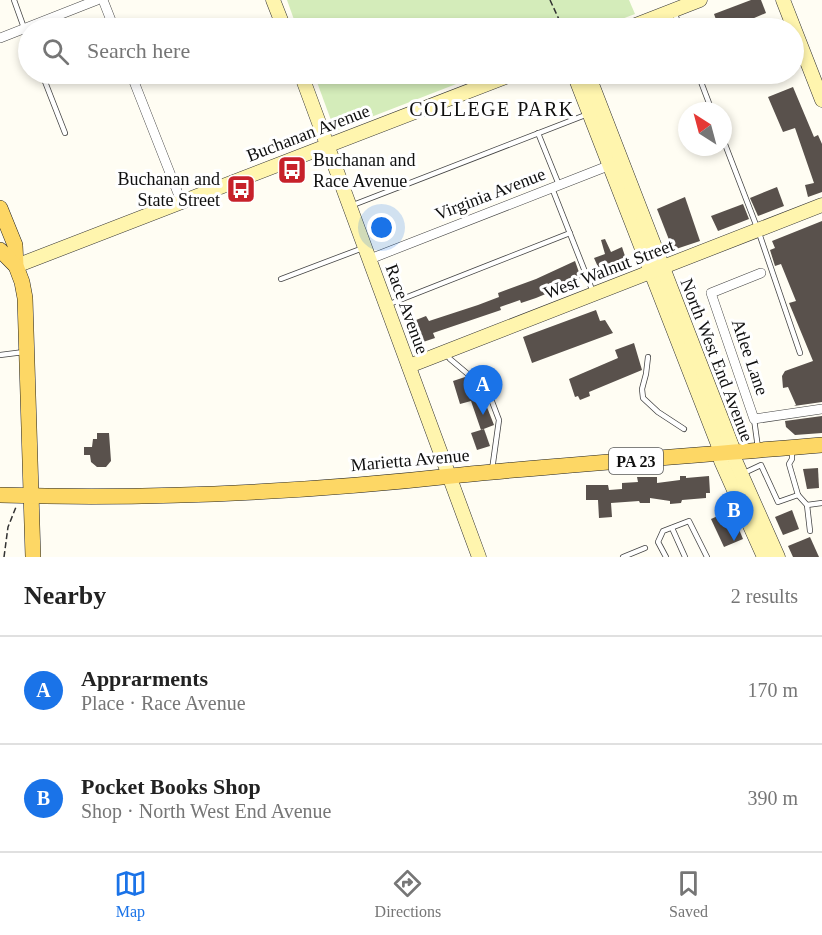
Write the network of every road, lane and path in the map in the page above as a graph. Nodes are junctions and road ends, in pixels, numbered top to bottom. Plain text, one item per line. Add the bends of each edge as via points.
1 (14, 0) edge
2 (97, 0) edge
3 (103, 0) edge
4 (273, 0) edge
5 (550, 0) edge
6 (700, 0) edge
7 (783, 0) edge
8 (673, 10) junction
9 (20, 18) edge
10 (50, 18) edge
11 (110, 18) edge
12 (280, 18) edge
13 (558, 18) edge
14 (653, 18) edge
15 (676, 18) edge
16 (790, 18) edge
17 (18, 30) edge
18 (0, 38) edge
19 (804, 54) edge
20 (46, 84) edge
21 (135, 84) edge
22 (305, 84) edge
23 (487, 84) edge
24 (578, 84) edge
25 (591, 84) edge
26 (702, 84) edge
27 (822, 100) edge
28 (709, 102) edge
29 (589, 114) junction
30 (65, 133) dead end
31 (538, 133) junction
32 (327, 145) junction
33 (730, 156) edge
34 (615, 163) junction
35 (556, 186) junction
36 (181, 201) junction
37 (822, 205) edge
38 (350, 206) junction
39 (0, 208) edge
40 (758, 230) junction
41 (570, 233) junction
42 (0, 250) edge
43 (368, 253) junction
44 (16, 266) junction
45 (657, 269) junction
46 (761, 273) dead end
47 (281, 279) dead end
48 (594, 294) junction
49 (387, 305) junction
50 (27, 352) junction
51 (446, 352) junction
52 (800, 353) dead end
53 (0, 354) edge
54 (648, 357) dead end
55 (409, 366) junction
56 (822, 409) edge
57 (754, 419) junction
58 (684, 429) dead end
59 (822, 445) edge
60 (791, 448) junction
61 (727, 453) junction
62 (759, 458) junction
63 (492, 473) junction
64 (741, 474) junction
65 (450, 477) junction
66 (0, 495) edge
67 (798, 495) junction
68 (30, 496) junction
69 (822, 503) edge
70 (807, 505) junction
71 (672, 528) junction
72 (810, 531) dead end
73 (645, 548) dead end
74 (767, 554) edge
75 (476, 556) edge
76 (4, 557) edge
77 (33, 557) edge
78 (623, 557) edge
79 (666, 557) edge
80 (685, 557) edge
81 (707, 557) edge

1 - 9 lane
2 - 10 street
3 - 11 street
4 - 12 street
5 - 13 path
6 - 8 street
7 - 16 street
8 - 14 street
8 - 15 lane
17 - 18 street
19 - 27 street
20 - 30 lane
21 - 36 street
22 - 32 street, Race Avenue
23 - 32 street, Buchanan Avenue
24 - 29 street, North West End Avenue
25 - 34 street, North West End Avenue
26 - 28 lane
29 - 31 lane
29 - 34 street, North West End Avenue
31 - 35 lane
31 - 38 lane
32 - 36 street, Buchanan Avenue
32 - 38 street, Race Avenue
33 - 40 lane
34 - 35 street, Virginia Avenue
34 - 45 street, North West End Avenue
35 - 41 lane
35 - 43 street, Virginia Avenue
36 - 44 street, Buchanan Avenue
37 - 40 street, West Walnut Street
38 - 43 street, Race Avenue
39 - 44 main road via 15,245
40 - 45 street, West Walnut Street
40 - 52 lane
41 - 48 lane
41 - 49 lane
42 - 44 main road
43 - 47 lane
43 - 49 street, Race Avenue
44 - 50 main road via 25,298
45 - 48 street, West Walnut Street
45 - 61 street, North West End Avenue
46 - 57 street, Atlee Lane via 711,293
48 - 51 street, West Walnut Street
49 - 55 street, Race Avenue
50 - 53 lane
50 - 68 main road
51 - 55 street, West Walnut Street
51 - 63 lane via 488,390 499,420
54 - 58 lane via 643,398
55 - 65 street, Race Avenue
56 - 57 street, Atlee Lane
57 - 62 lane
59 - 60 main road, Marietta Avenue / PA 23
60 - 62 main road, Marietta Avenue / PA 23
60 - 67 lane via 789,464
61 - 62 main road, Marietta Avenue / PA 23
61 - 63 main road, Marietta Avenue / PA 23
61 - 64 street, North West End Avenue
61 - 74 street, North West End Avenue via 722,461
62 - 64 lane
62 - 67 lane via 778,502
63 - 65 main road, Marietta Avenue / PA 23
64 - 74 street, North West End Avenue
65 - 68 main road, Marietta Avenue / PA 23 via 175,496
65 - 75 street, Race Avenue
66 - 68 main road, Marietta Avenue / PA 23
67 - 70 lane
68 - 76 path via 14,508
68 - 77 main road
69 - 70 lane
70 - 72 lane
71 - 79 lane via 663,531 658,542
71 - 80 lane
71 - 81 lane via 689,521
73 - 78 lane

